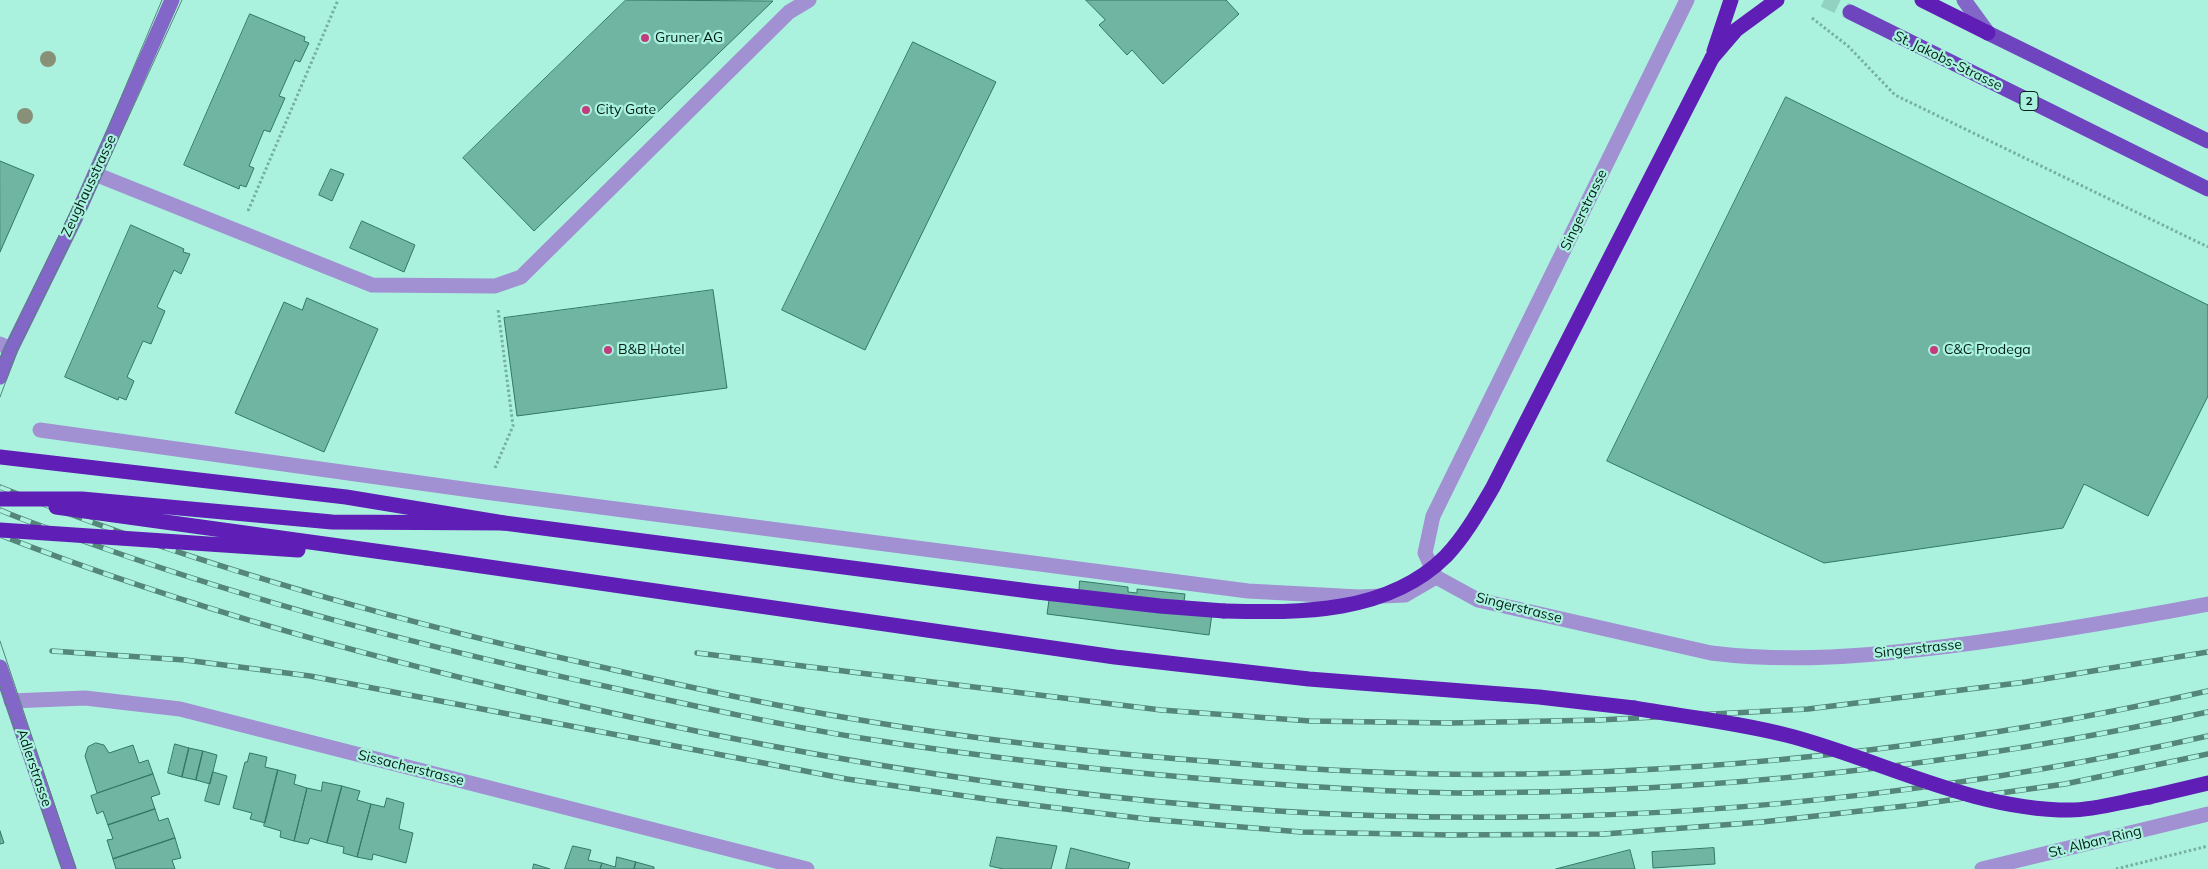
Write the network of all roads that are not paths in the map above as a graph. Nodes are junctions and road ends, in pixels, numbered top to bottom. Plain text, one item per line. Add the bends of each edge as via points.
1 (172, 0) edge
2 (809, 0) edge
3 (1687, 0) edge
4 (1731, 0) edge
5 (1777, 0) edge
6 (1922, 0) edge
7 (1964, 0) edge
8 (1850, 12) tunnel mouth
9 (1988, 33) junction
10 (1712, 58) junction
11 (2208, 141) edge
12 (96, 174) junction
13 (2208, 189) edge
14 (6, 346) edge
15 (1, 374) edge
16 (40, 430) dead end
17 (0, 457) edge
18 (0, 499) edge
19 (504, 523) junction
20 (0, 530) edge
21 (426, 558) junction
22 (1436, 577) junction
23 (2208, 604) edge
24 (1, 671) edge
25 (11, 701) junction
26 (2208, 783) edge
27 (2208, 814) edge
28 (774, 865) edge
29 (69, 869) edge
30 (807, 869) edge
31 (1982, 869) edge

1 - 12 street, Zeughausstrasse
2 - 12 street via 790,12 521,277 495,286 372,285
3 - 22 street, Singerstrasse via 1432,516 1425,552
4 - 10 highway
5 - 10 highway via 1736,30
6 - 9 highway
7 - 9 street
8 - 13 main road, St. Jakobs-Strasse / 2
9 - 11 main road
10 - 19 highway, bridge via 1480,510 1445,556 1424,574 1374,600 1277,612 1160,606
12 - 14 street, Zeughausstrasse
14 - 15 street, Zeughausstrasse
16 - 22 street via 485,492 1248,591 1359,597 1405,595
17 - 19 highway, bridge via 346,497
18 - 19 highway, bridge via 82,499 332,522
18 - 21 highway, bridge
20 - 21 highway, bridge
21 - 26 highway, bridge via 1115,657 1376,686 1539,697 1720,722 1793,737 1955,791 2023,807 2073,810
22 - 23 street, Singerstrasse via 1478,600 1711,653 1790,660 1886,654 2009,638
24 - 25 street, Adlerstrasse
25 - 28 street, Sissacherstrasse via 85,698 180,709
25 - 29 street, Adlerstrasse
27 - 31 street, St. Alban-Ring
28 - 30 street, Sissacherstrasse

